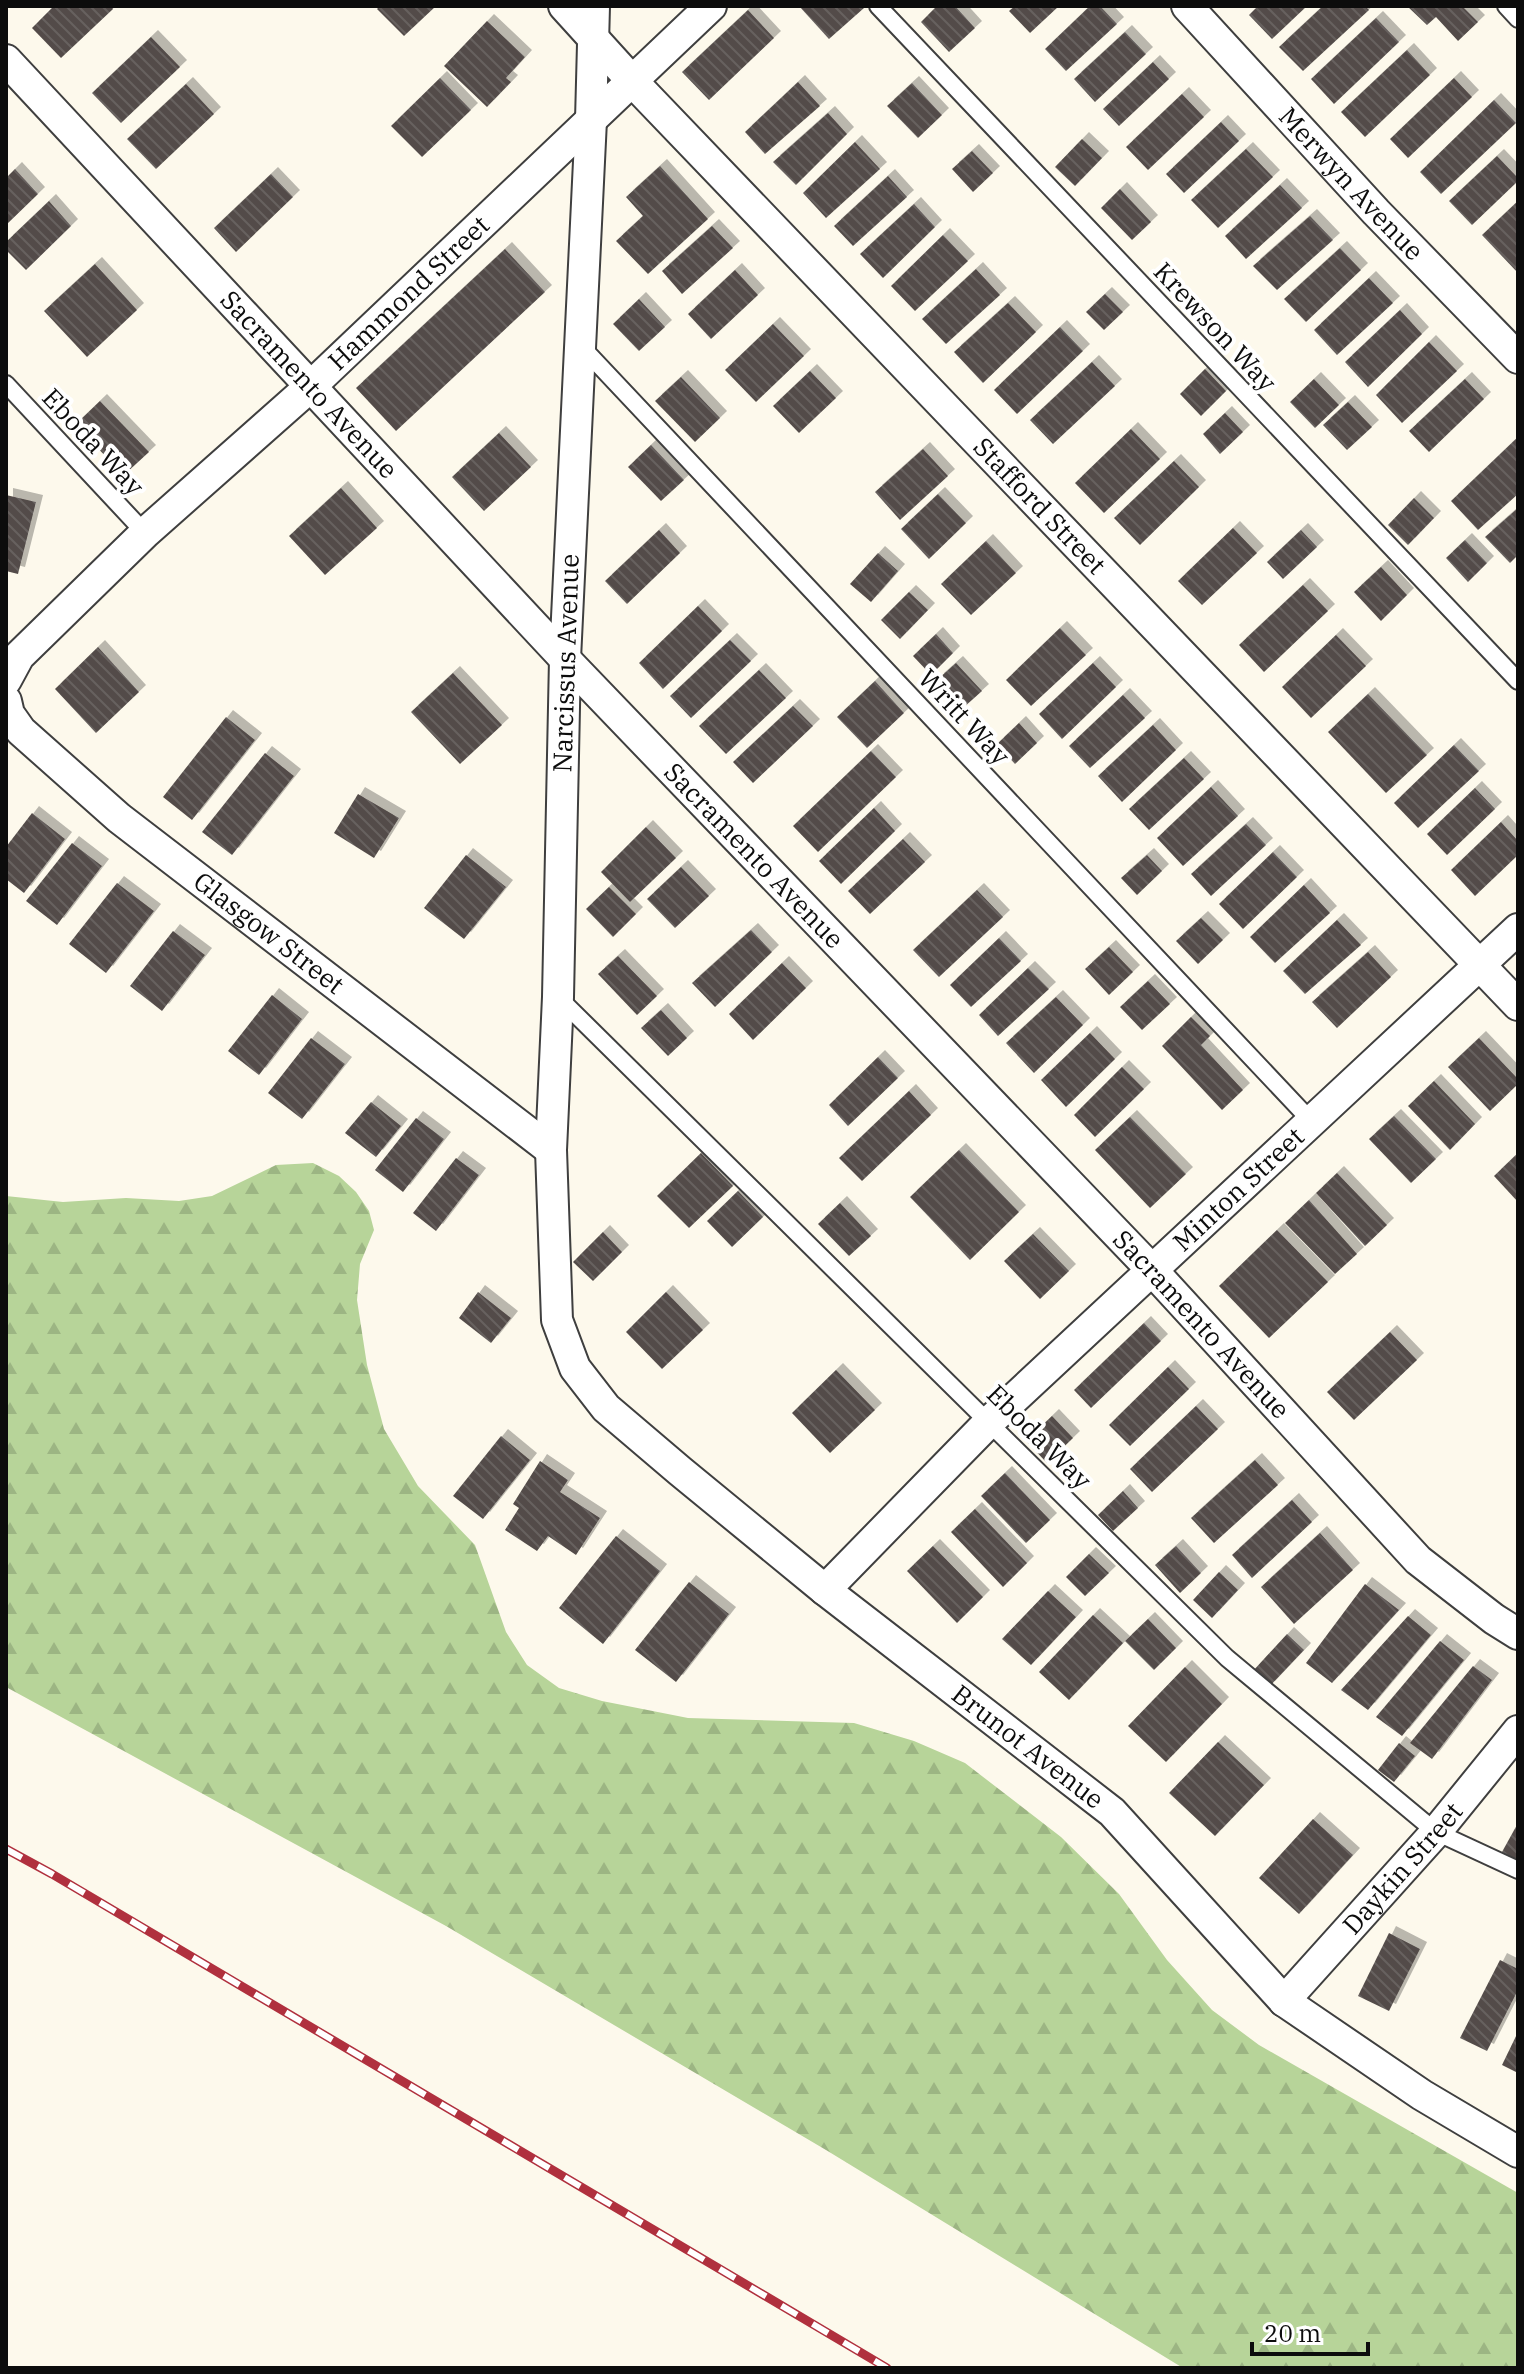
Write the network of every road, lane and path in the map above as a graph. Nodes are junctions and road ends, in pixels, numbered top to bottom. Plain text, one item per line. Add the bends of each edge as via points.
1 (564, 6) edge
2 (711, 6) edge
3 (878, 6) edge
4 (1187, 6) edge
5 (1506, 6) edge
6 (1518, 19) edge
7 (593, 21) edge
8 (6, 60) edge
9 (633, 82) junction
10 (591, 120) junction
11 (580, 345) junction
12 (1518, 358) edge
13 (6, 384) edge
14 (311, 386) junction
15 (145, 533) junction
16 (565, 659) junction
17 (6, 680) edge
18 (1518, 681) edge
19 (6, 701) edge
20 (1518, 929) edge
21 (1481, 965) junction
22 (558, 997) junction
23 (1518, 1005) edge
24 (1312, 1122) junction
25 (551, 1150) junction
26 (1151, 1269) junction
27 (557, 1320) joint
28 (989, 1422) junction
29 (825, 1590) junction
30 (1518, 1634) edge
31 (1518, 1731) edge
32 (1436, 1832) junction
33 (1518, 1870) edge
34 (1284, 2001) junction
35 (1518, 2152) edge

1 - 7 street, Stafford Street
2 - 9 street, Hammond Street
3 - 18 lane, Krewson Way
4 - 12 street, Merwyn Avenue
5 - 6 lane
7 - 9 street, Stafford Street
7 - 10 street, Narcissus Avenue
8 - 14 street, Sacramento Avenue
9 - 10 street, Hammond Street
9 - 21 street, Stafford Street
10 - 11 street, Narcissus Avenue
10 - 14 street, Hammond Street
11 - 16 street, Narcissus Avenue
11 - 24 lane, Writt Way
13 - 15 lane, Eboda Way
14 - 15 street, Hammond Street
14 - 16 street, Sacramento Avenue
15 - 17 street, Hammond Street via 19,656
16 - 22 street, Narcissus Avenue
16 - 26 street, Sacramento Avenue
19 - 25 street, Glasgow Street via 21,731 119,818
20 - 21 street, Minton Street
21 - 23 street, Stafford Street
21 - 24 street, Minton Street
22 - 25 street, Narcissus Avenue
22 - 28 lane, Eboda Way
24 - 26 street, Minton Street
25 - 27 street, Narcissus Avenue
26 - 28 street, Minton Street
26 - 30 street, Sacramento Avenue via 1418,1560
27 - 29 street, Brunot Avenue via 575,1368 606,1408
28 - 29 street, Minton Street
28 - 32 lane, Eboda Way via 1227,1658
29 - 34 street, Brunot Avenue via 1112,1812
31 - 32 street, Daykin Street
32 - 33 lane, Eboda Way
32 - 34 street, Daykin Street
34 - 35 street, Brunot Avenue via 1422,2095

